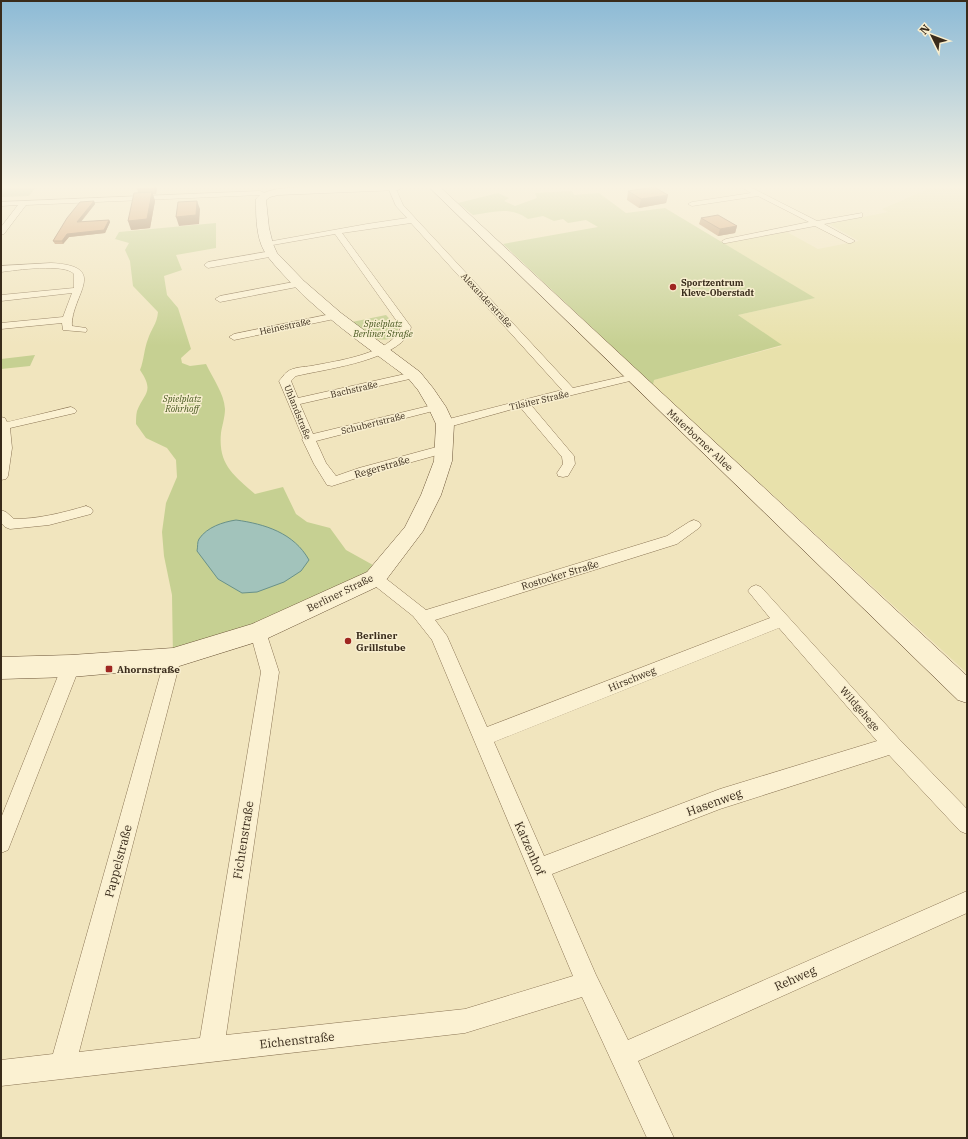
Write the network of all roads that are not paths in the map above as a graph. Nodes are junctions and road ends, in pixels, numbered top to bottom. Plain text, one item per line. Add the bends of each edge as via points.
1 (267, 240) edge
2 (303, 240) edge
3 (344, 240) edge
4 (431, 240) edge
5 (494, 240) edge
6 (730, 240) edge
7 (726, 241) dead end
8 (270, 249) junction
9 (208, 265) dead end
10 (1, 269) edge
11 (299, 284) junction
12 (78, 290) junction
13 (1, 298) edge
14 (220, 299) dead end
15 (336, 316) junction
16 (66, 320) junction
17 (1, 326) edge
18 (82, 330) dead end
19 (234, 337) dead end
20 (383, 350) junction
21 (414, 375) junction
22 (634, 377) junction
23 (570, 392) junction
24 (293, 402) junction
25 (523, 403) junction
26 (71, 411) dead end
27 (441, 416) junction
28 (3, 424) edge
29 (308, 439) junction
30 (444, 449) junction
31 (327, 472) joint
32 (563, 473) dead end
33 (1, 476) edge
34 (86, 511) dead end
35 (1, 515) edge
36 (694, 525) dead end
37 (375, 578) junction
38 (756, 591) dead end
39 (423, 617) junction
40 (782, 620) junction
41 (258, 632) junction
42 (173, 658) junction
43 (71, 666) junction
44 (1, 668) edge
45 (967, 692) edge
46 (482, 738) junction
47 (892, 745) junction
48 (967, 824) edge
49 (1, 843) edge
50 (539, 869) junction
51 (967, 902) edge
52 (588, 983) junction
53 (210, 1050) junction
54 (623, 1055) junction
55 (63, 1065) junction
56 (1, 1073) edge
57 (661, 1138) edge

1 - 8 street
2 - 8 street
3 - 20 street via 406,327 402,336
4 - 23 street, Alexanderstraße
5 - 22 street, Materborner Allee
6 - 7 street
8 - 9 street
8 - 11 street
10 - 12 street via 66,266 75,270 80,278
11 - 14 street
11 - 15 street
12 - 13 street
12 - 16 street
15 - 19 street, Heinestraße
15 - 20 street
16 - 17 street
16 - 18 street via 67,328
20 - 21 street
20 - 24 street, Uhlandstraße via 364,357 292,373 285,381
21 - 24 street, Bachstraße
21 - 27 street via 425,388
22 - 23 street, Tilsiter Straße
22 - 45 street, Materborner Allee
23 - 25 street, Tilsiter Straße
24 - 29 street, Uhlandstraße
25 - 27 street, Tilsiter Straße
25 - 32 street via 568,456 569,464
26 - 28 street
27 - 29 street, Schubertstraße
27 - 30 street, Berliner Straße
28 - 33 street via 6,436
29 - 31 street, Uhlandstraße via 320,464
30 - 31 street, Regerstraße via 332,482
30 - 37 street, Berliner Straße via 443,462 431,495 413,531
34 - 35 street via 46,523 26,525 10,524
36 - 39 street, Rostocker Straße via 672,540
37 - 39 street, Katzenhof
37 - 41 street, Berliner Straße
38 - 40 street, Wildgehege
39 - 46 street, Katzenhof via 439,636
40 - 46 street, Hirschweg
40 - 47 street, Wildgehege
41 - 42 street, Berliner Straße
41 - 53 street, Fichtenstraße via 270,672
42 - 43 street, Berliner Straße
42 - 55 street, Pappelstraße
43 - 44 street, Berliner Straße
43 - 49 street
46 - 50 street, Katzenhof
47 - 48 street, Wildgehege
47 - 50 street, Hasenweg via 720,799
50 - 52 street, Katzenhof
51 - 54 street, Rehweg
52 - 53 street, Eichenstraße via 465,1021
52 - 54 street, Katzenhof
53 - 55 street, Eichenstraße
54 - 57 street, Katzenhof
55 - 56 street, Eichenstraße

